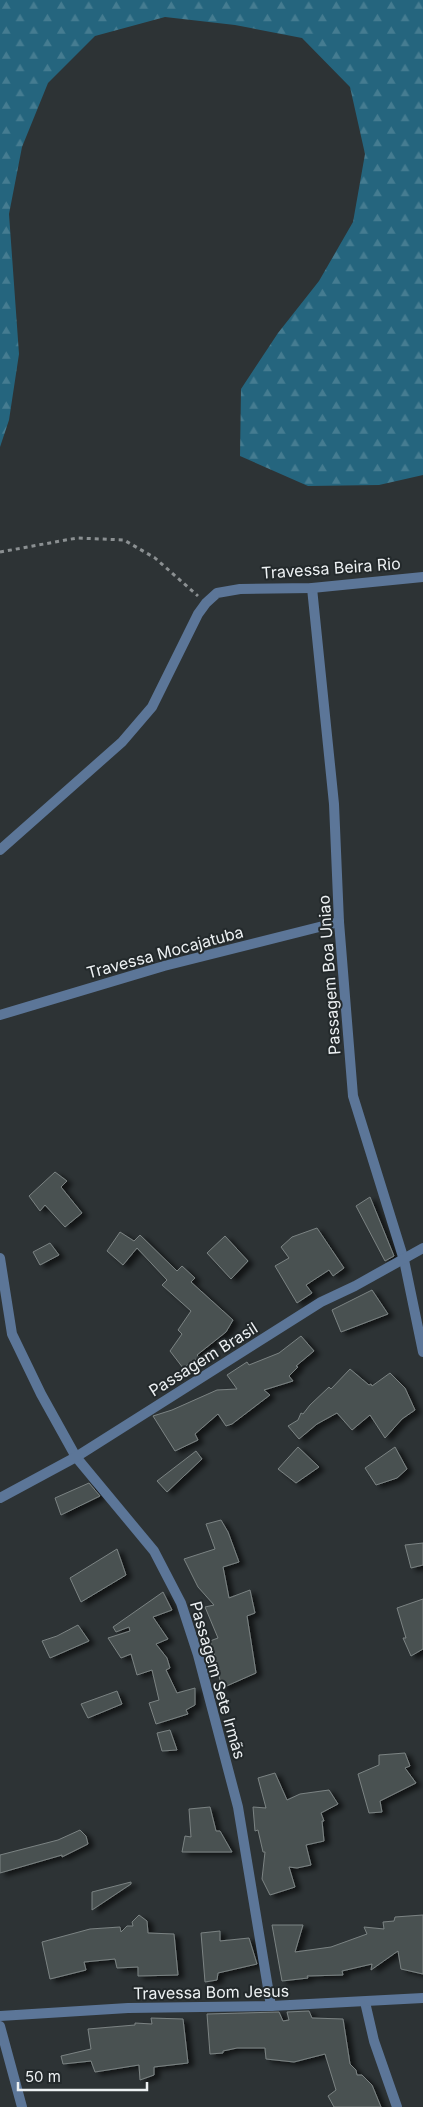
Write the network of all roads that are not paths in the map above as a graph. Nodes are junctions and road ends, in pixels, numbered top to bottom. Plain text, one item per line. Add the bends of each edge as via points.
1 (423, 577) edge
2 (312, 588) junction
3 (0, 850) edge
4 (340, 922) junction
5 (0, 1015) edge
6 (423, 1248) edge
7 (0, 1258) edge
8 (404, 1260) junction
9 (423, 1352) edge
10 (76, 1457) junction
11 (0, 1498) edge
12 (423, 1998) edge
13 (365, 2002) junction
14 (271, 2006) junction
15 (0, 2016) edge
16 (0, 2026) edge
17 (22, 2107) edge
18 (398, 2107) edge

1 - 2 street, Travessa Beira Rio
2 - 3 street, Travessa Beira Rio via 240,588 217,593 206,602 152,708 122,742
2 - 4 street, Passagem Boa Uniao via 334,804
4 - 5 street, Travessa Mocajatuba via 164,966
4 - 8 street, Passagem Boa Uniao via 353,1096
6 - 8 street, Passagem Brasil
7 - 10 street, Passagem Sete Irmãs via 12,1334
8 - 9 street, Passagem Boa Uniao
8 - 10 street, Passagem Brasil via 321,1302
10 - 11 street, Passagem Brasil
10 - 14 street, Passagem Sete Irmãs via 154,1551 182,1603 238,1807
12 - 13 street, Travessa Bom Jesus
13 - 14 street, Travessa Bom Jesus
13 - 18 street via 374,2041
14 - 15 street, Travessa Bom Jesus via 128,2008
16 - 17 street

